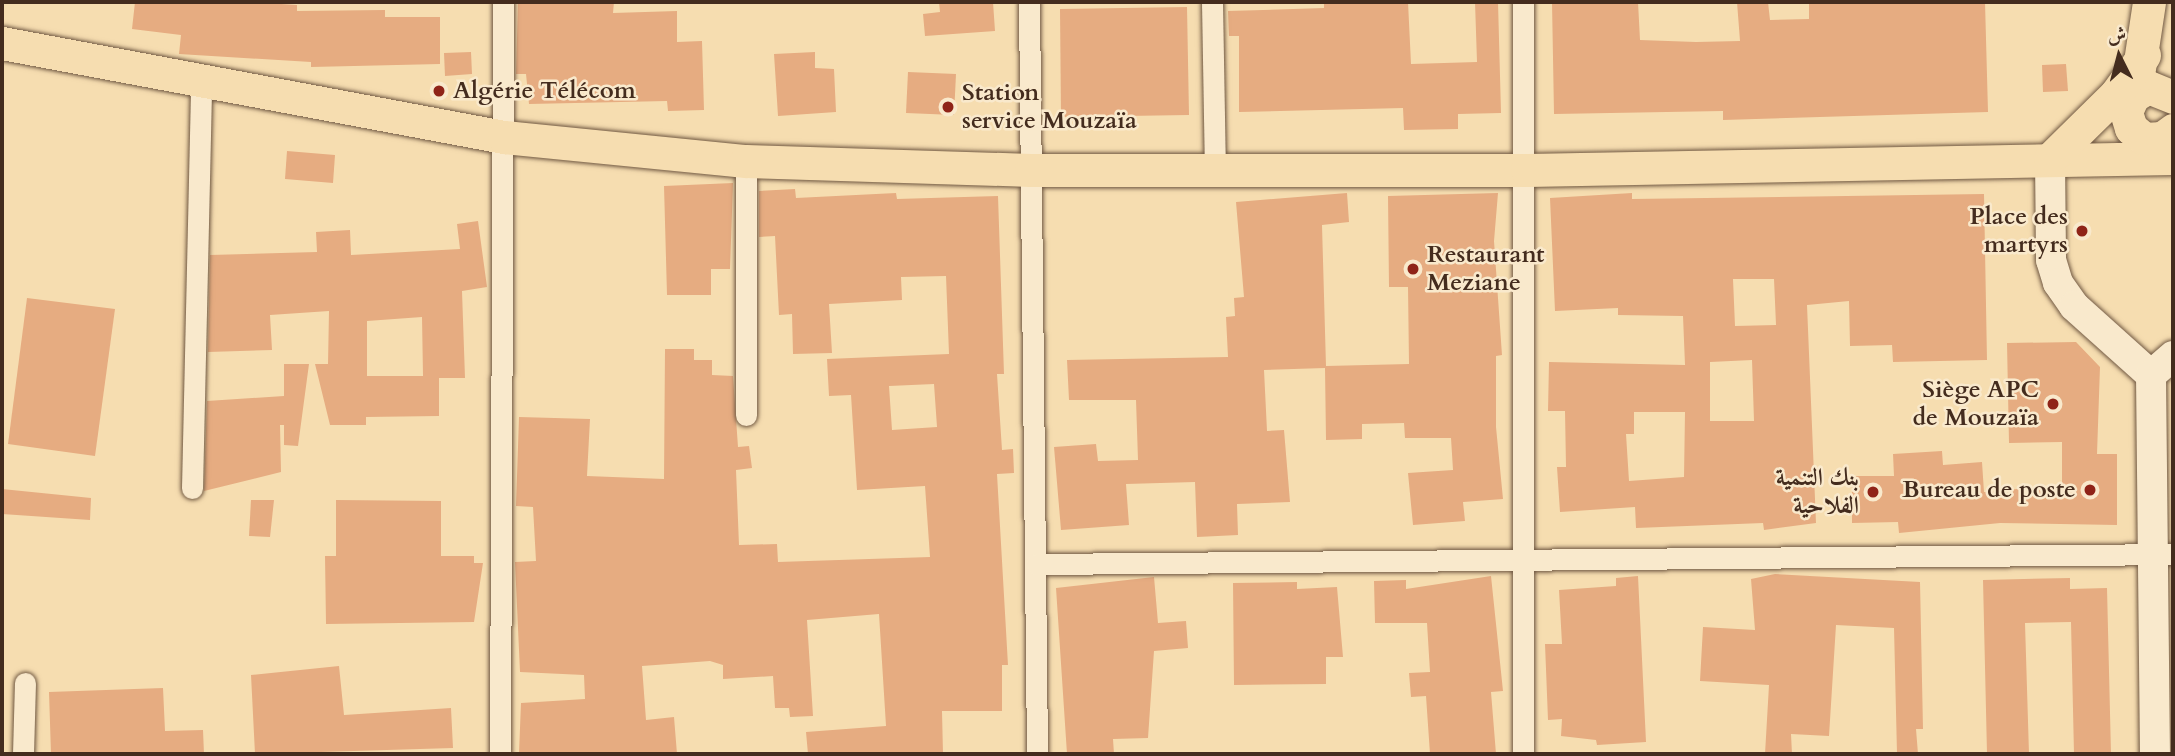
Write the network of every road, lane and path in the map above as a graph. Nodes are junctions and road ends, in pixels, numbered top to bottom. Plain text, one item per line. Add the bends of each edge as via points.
1 (503, 2) edge
2 (1029, 2) edge
3 (1212, 2) edge
4 (1523, 2) edge
5 (2149, 11) edge
6 (2, 43) edge
7 (201, 77) junction
8 (2165, 78) edge
9 (504, 137) junction
10 (2156, 140) edge
11 (2050, 159) junction
12 (746, 161) junction
13 (1214, 169) junction
14 (1031, 170) junction
15 (1527, 170) junction
16 (2173, 356) edge
17 (2151, 375) junction
18 (747, 415) dead end
19 (192, 488) dead end
20 (2165, 554) edge
21 (1527, 557) junction
22 (1037, 564) junction
23 (26, 683) dead end
24 (23, 754) edge
25 (500, 754) edge
26 (1037, 754) edge
27 (1523, 754) edge
28 (2155, 754) edge

1 - 9 street
2 - 14 street
3 - 13 street
4 - 15 street
5 - 8 main road
6 - 7 main road
7 - 9 main road
7 - 19 street
8 - 10 main road via 2148,87
8 - 11 main road via 2116,94
9 - 12 main road
9 - 25 street
10 - 11 main road
11 - 15 main road
11 - 17 main road via 2051,260 2058,283 2074,306
12 - 14 main road
12 - 18 street
13 - 14 main road
13 - 15 main road
14 - 22 street
15 - 21 street
16 - 17 main road
17 - 20 main road
20 - 21 street
20 - 28 main road
21 - 22 street
21 - 27 street
22 - 26 street
23 - 24 street

